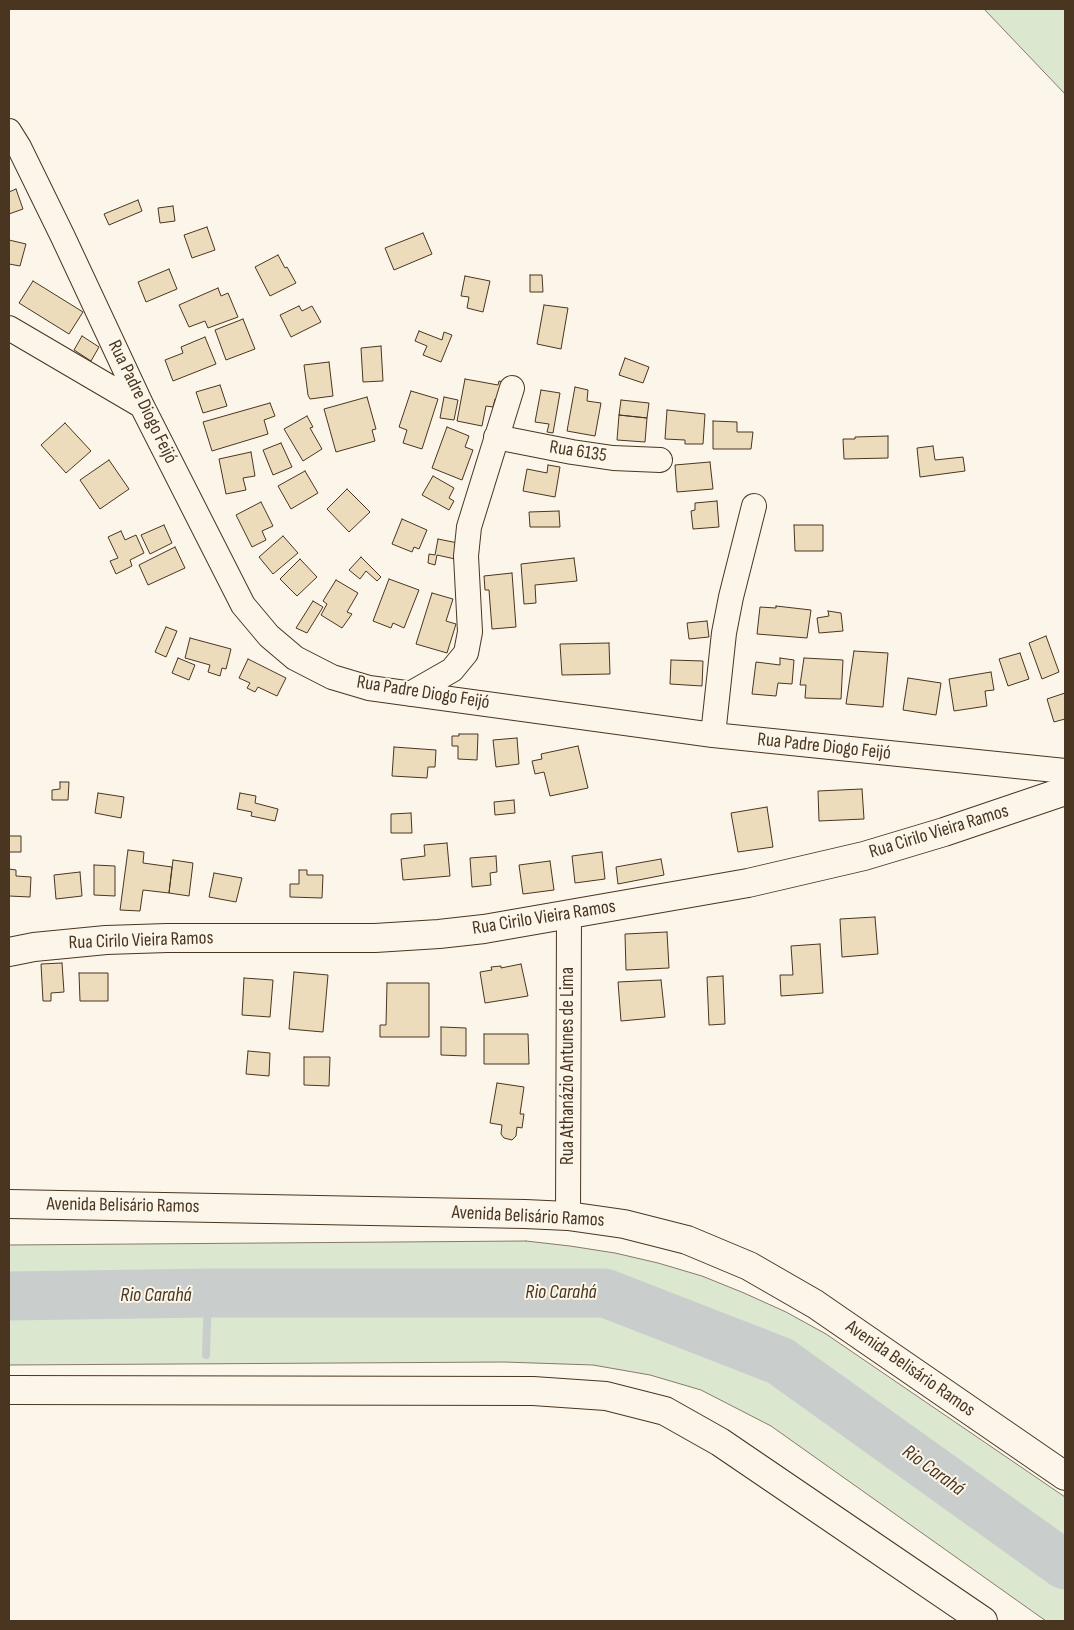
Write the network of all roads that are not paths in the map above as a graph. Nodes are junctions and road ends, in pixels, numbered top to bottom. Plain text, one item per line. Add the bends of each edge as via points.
1 (9, 131) edge
2 (9, 328) edge
3 (512, 388) dead end
4 (142, 406) junction
5 (496, 437) junction
6 (660, 460) dead end
7 (754, 506) dead end
8 (410, 694) junction
9 (713, 735) junction
10 (1065, 772) edge
11 (1065, 791) edge
12 (568, 915) junction
13 (9, 952) edge
14 (9, 1204) edge
15 (568, 1216) junction
16 (9, 1390) edge
17 (1065, 1476) edge
18 (983, 1621) edge

1 - 4 street, Rua Padre Diogo Feijó
2 - 4 street
3 - 5 street
4 - 8 street, Rua Padre Diogo Feijó via 243,606 268,636 295,658 332,677 369,688
5 - 6 street, Rua 6135 via 605,457
5 - 8 street via 469,527 466,556 470,632 466,653 452,670
7 - 9 street via 724,633
8 - 9 street, Rua Padre Diogo Feijó
9 - 10 street, Rua Padre Diogo Feijó
11 - 12 street, Rua Cirilo Vieira Ramos via 864,856 748,883
12 - 13 street, Rua Cirilo Vieira Ramos via 438,934 375,938 106,940
12 - 15 street, Rua Athanázio Antunes de Lima
14 - 15 street, Avenida Belisário Ramos
15 - 17 street, Avenida Belisário Ramos via 624,1224 687,1240 748,1266 815,1304
16 - 18 street via 533,1391 606,1396 665,1411 720,1442

